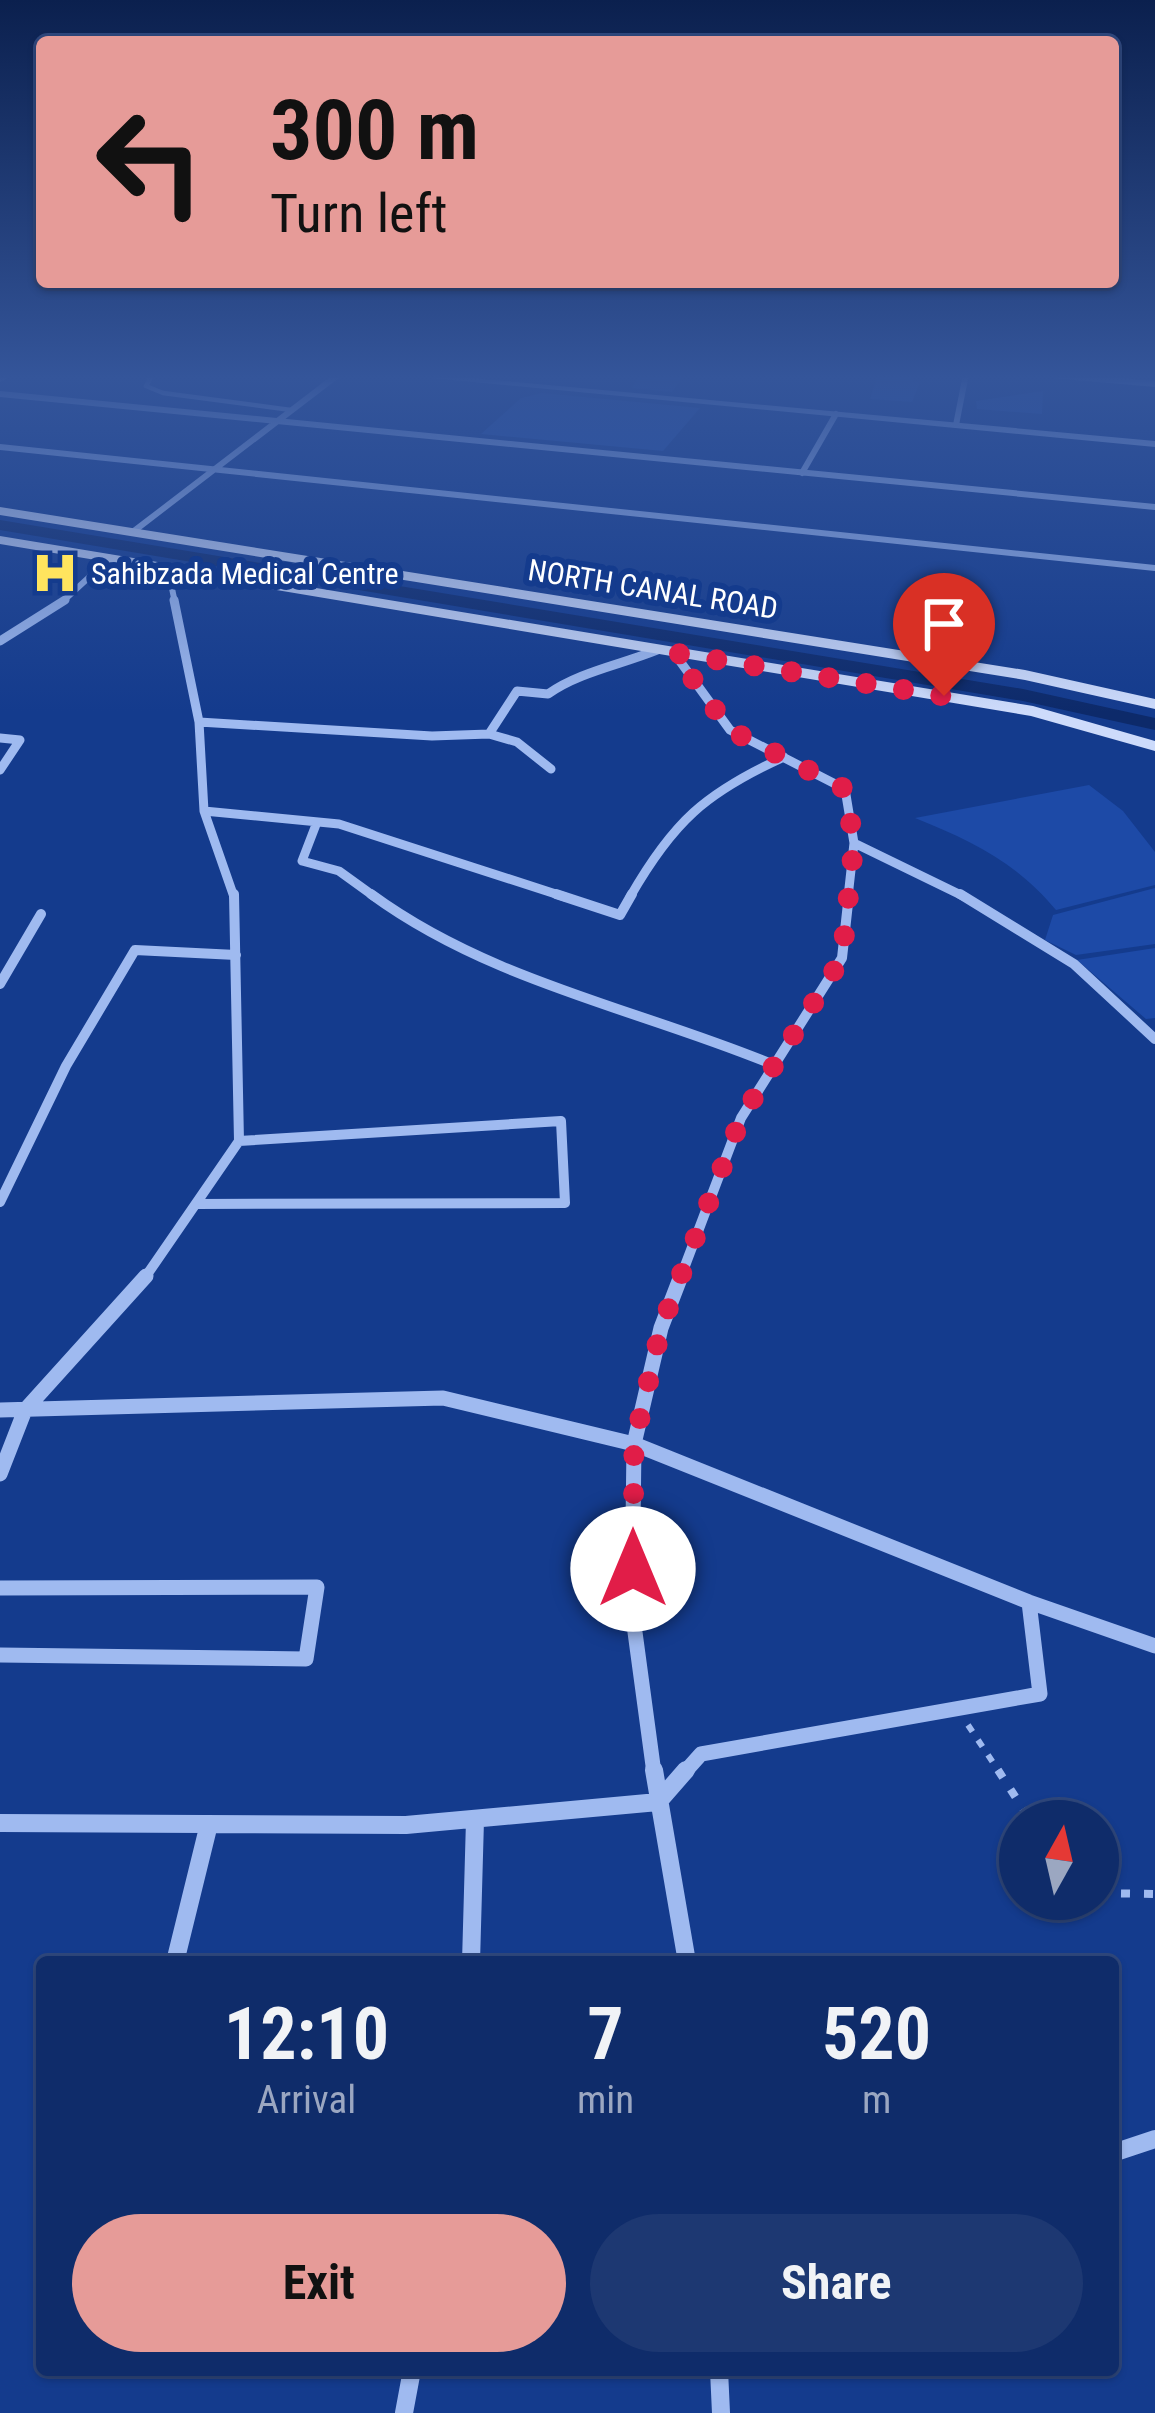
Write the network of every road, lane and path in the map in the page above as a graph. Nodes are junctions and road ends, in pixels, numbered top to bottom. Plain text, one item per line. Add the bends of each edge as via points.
1 (190, 487) edge
2 (380, 487) edge
3 (939, 487) edge
4 (1155, 508) edge
5 (4, 516) edge
6 (134, 531) junction
7 (0, 540) edge
8 (173, 555) junction
9 (110, 558) junction
10 (1155, 568) edge
11 (0, 641) edge
12 (665, 652) junction
13 (1155, 704) edge
14 (200, 722) junction
15 (488, 734) junction
16 (0, 738) edge
17 (1155, 746) edge
18 (784, 758) junction
19 (551, 769) dead end
20 (0, 770) edge
21 (204, 811) junction
22 (317, 822) junction
23 (854, 843) junction
24 (41, 914) dead end
25 (236, 955) junction
26 (0, 984) edge
27 (1155, 1039) edge
28 (774, 1065) junction
29 (239, 1142) junction
30 (0, 1202) edge
31 (197, 1204) junction
32 (0, 1410) edge
33 (25, 1410) junction
34 (634, 1444) junction
35 (0, 1474) edge
36 (0, 1588) edge
37 (1029, 1602) junction
38 (1155, 1646) edge
39 (0, 1655) edge
40 (958, 1711) junction
41 (1017, 1800) edge
42 (658, 1802) junction
43 (475, 1820) junction
44 (0, 1823) edge
45 (209, 1824) junction
46 (1119, 1893) edge
47 (1155, 1894) edge
48 (177, 1956) edge
49 (471, 1956) edge
50 (686, 1956) edge
51 (1155, 2139) edge
52 (1119, 2151) edge
53 (411, 2376) edge
54 (718, 2376) edge
55 (404, 2413) edge
56 (721, 2413) edge

1 - 6 street
2 - 10 street
3 - 4 street
5 - 6 main road, NORTH CANAL ROAD
6 - 8 main road, NORTH CANAL ROAD
7 - 9 main road
8 - 9 main road
8 - 12 main road
8 - 13 main road, NORTH CANAL ROAD via 1025,675
8 - 14 street
9 - 11 street via 61,603
12 - 15 street via 573,676 548,694 517,691
12 - 17 main road via 1034,711
12 - 18 street via 730,730
14 - 15 street
14 - 21 street
15 - 19 street via 517,742
16 - 20 street via 20,740
18 - 22 street via 692,805 620,915
18 - 23 street via 845,789
21 - 22 street
21 - 25 street via 234,891
22 - 28 street via 302,861 339,871 399,915 524,979
23 - 27 street via 955,891 1074,964
23 - 28 street via 842,958
24 - 26 street
25 - 29 street
25 - 30 street via 134,950
28 - 34 street via 741,1118 661,1328
29 - 31 street
29 - 31 street via 561,1120 565,1203
31 - 33 street via 156,1265
32 - 33 street
33 - 34 street via 443,1398
33 - 35 street
34 - 37 street
34 - 42 street via 632,1610
36 - 39 street via 317,1586 306,1659
37 - 38 street
37 - 40 street via 1040,1694
40 - 41 path
40 - 42 street via 701,1754
42 - 43 street
42 - 50 street
43 - 45 street
43 - 49 street
44 - 45 street
45 - 48 street
46 - 47 path
51 - 52 street
53 - 55 street
54 - 56 street

